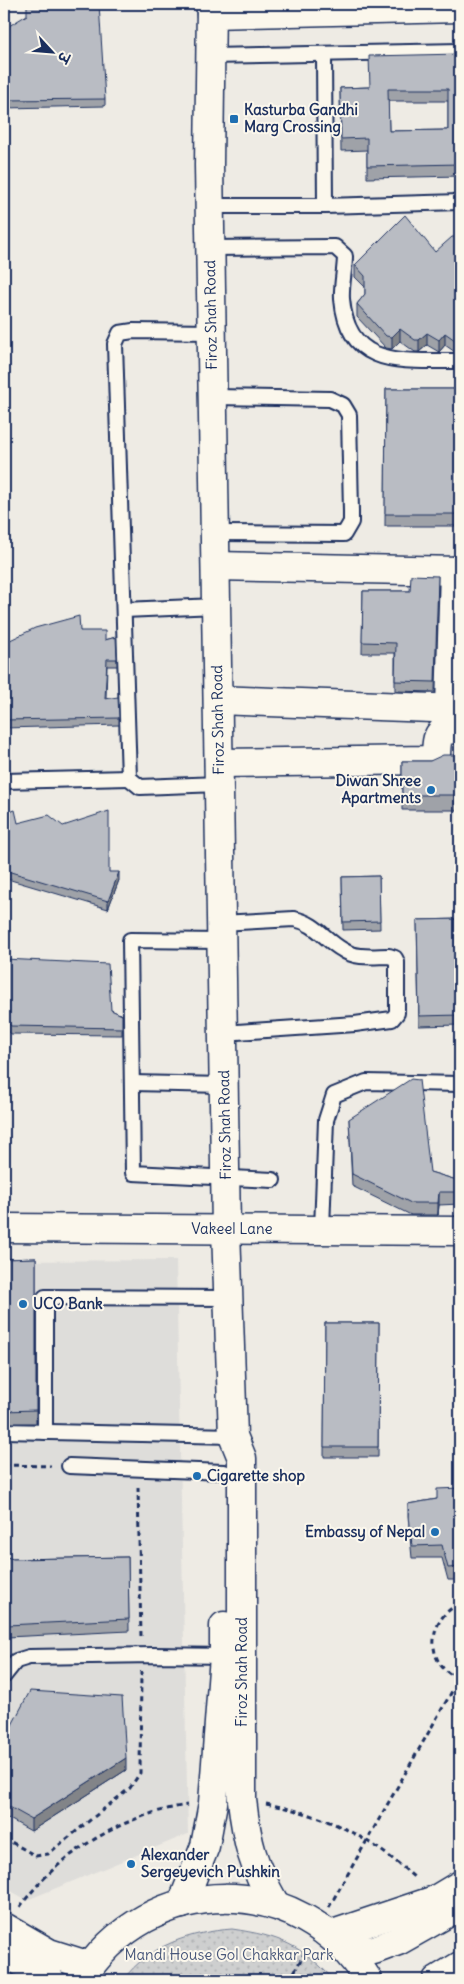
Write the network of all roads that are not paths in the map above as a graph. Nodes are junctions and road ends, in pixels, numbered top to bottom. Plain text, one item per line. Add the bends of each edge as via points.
1 (390, 7) edge
2 (460, 8) edge
3 (211, 9) edge
4 (460, 51) edge
5 (324, 55) junction
6 (210, 56) junction
7 (460, 202) edge
8 (210, 206) junction
9 (325, 206) junction
10 (210, 248) junction
11 (212, 332) junction
12 (460, 360) edge
13 (213, 397) junction
14 (215, 533) junction
15 (216, 566) junction
16 (457, 571) edge
17 (216, 606) junction
18 (124, 610) junction
19 (218, 700) junction
20 (457, 715) edge
21 (219, 773) junction
22 (129, 778) junction
23 (4, 781) edge
24 (221, 932) junction
25 (223, 1033) junction
26 (132, 1083) junction
27 (460, 1084) edge
28 (224, 1085) junction
29 (226, 1178) junction
30 (274, 1180) dead end
31 (4, 1228) edge
32 (226, 1229) junction
33 (322, 1230) junction
34 (460, 1231) edge
35 (228, 1298) junction
36 (4, 1432) edge
37 (45, 1432) junction
38 (232, 1436) junction
39 (70, 1466) road end
40 (224, 1472) junction
41 (233, 1656) junction
42 (4, 1676) edge
43 (460, 1885) edge
44 (448, 1903) edge
45 (182, 1904) junction
46 (275, 1904) junction
47 (4, 1936) edge
48 (332, 1938) junction
49 (460, 1966) edge
50 (86, 1973) edge
51 (50, 1980) edge
52 (368, 1980) edge
53 (437, 1980) edge

1 - 2 main road
1 - 3 main road
3 - 6 main road, Firoz Shah Road
4 - 5 lane
5 - 6 lane
5 - 9 lane
6 - 8 main road, Firoz Shah Road
7 - 9 lane
8 - 9 lane
8 - 10 main road, Firoz Shah Road
10 - 11 main road, Firoz Shah Road
10 - 12 lane via 335,247 346,256 342,298 348,329 370,353 394,359
11 - 13 main road, Firoz Shah Road
11 - 18 lane via 133,331 120,333 115,344
13 - 14 main road, Firoz Shah Road
13 - 14 lane via 330,399 343,405 349,415 351,502 351,522 344,534
14 - 15 main road, Firoz Shah Road
15 - 16 main road
15 - 17 main road, Firoz Shah Road
16 - 20 main road
17 - 18 lane
17 - 19 main road, Firoz Shah Road
18 - 22 lane
19 - 20 main road
19 - 21 main road, Firoz Shah Road
20 - 21 main road via 437,738 436,754 430,760
21 - 22 lane via 140,788
21 - 24 main road, Firoz Shah Road
22 - 23 lane
24 - 25 main road, Firoz Shah Road
24 - 25 lane via 294,919 312,925 351,954 389,956 397,962 397,1013 392,1019
24 - 26 lane via 130,940
25 - 28 main road, Firoz Shah Road
26 - 28 lane
26 - 29 lane via 133,1173
27 - 33 lane via 366,1082 334,1095 326,1120
28 - 29 main road, Firoz Shah Road
29 - 30 lane
29 - 32 main road, Firoz Shah Road
31 - 32 main road, Vakeel Lane
32 - 33 main road, Vakeel Lane
32 - 35 main road, Firoz Shah Road
33 - 34 main road, Vakeel Lane
35 - 37 lane via 45,1298
35 - 38 main road, Firoz Shah Road
36 - 37 lane
37 - 38 lane
38 - 40 main road, Firoz Shah Road via 224,1456
38 - 41 main road, Firoz Shah Road via 242,1458
39 - 40 lane
40 - 41 main road, Firoz Shah Road
41 - 42 lane via 29,1657 16,1661
41 - 45 main road, Firoz Shah Road via 205,1846
41 - 46 main road, Firoz Shah Road via 245,1830 252,1858
43 - 44 main road
44 - 48 main road via 398,1942 374,1950
45 - 46 main road via 234,1898
45 - 50 main road via 132,1926 111,1943
46 - 48 main road
47 - 50 main road via 49,1953
47 - 51 main road
48 - 52 main road
49 - 53 main road

